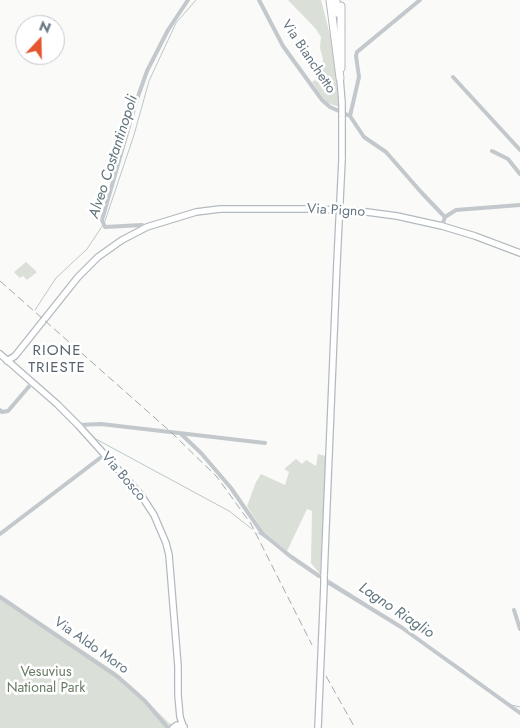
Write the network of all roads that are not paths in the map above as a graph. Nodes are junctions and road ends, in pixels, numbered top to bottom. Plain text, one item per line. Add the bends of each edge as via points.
1 (188, 0) edge
2 (259, 0) edge
3 (330, 0) edge
4 (336, 0) edge
5 (341, 0) edge
6 (420, 0) edge
7 (453, 77) dead end
8 (340, 78) junction
9 (350, 116) junction
10 (520, 150) edge
11 (492, 151) dead end
12 (520, 174) edge
13 (520, 205) edge
14 (444, 217) junction
15 (442, 226) junction
16 (99, 227) dead end
17 (105, 227) junction
18 (148, 227) junction
19 (520, 253) edge
20 (0, 354) edge
21 (8, 361) junction
22 (32, 383) junction
23 (0, 410) edge
24 (78, 425) junction
25 (180, 433) junction
26 (265, 443) dead end
27 (104, 455) junction
28 (0, 534) edge
29 (322, 576) junction
30 (326, 584) junction
31 (0, 597) edge
32 (514, 610) dead end
33 (520, 629) edge
34 (520, 713) edge
35 (173, 726) edge
36 (318, 728) edge

1 - 17 street via 160,43 141,86 102,220
2 - 9 street, Via Bianchetto via 283,46 322,100
3 - 8 highway
4 - 8 highway
5 - 8 highway
6 - 9 street via 357,49 359,77
7 - 10 street
8 - 29 main road, bridge via 342,160
9 - 14 street via 364,137 386,152
11 - 12 street via 508,159
13 - 14 street via 456,210
14 - 15 street
15 - 18 main road, Via Pigno via 368,212 220,209 196,212
15 - 19 main road, Via Pigno
16 - 17 street, Via Pigno
17 - 18 street, Via Pigno
18 - 21 main road, Via Pigno via 98,257
20 - 21 main road, Via Bosco
21 - 22 main road, Via Bosco
22 - 23 street via 8,411
22 - 24 main road, Via Bosco
24 - 25 street via 101,424
24 - 27 main road, Via Bosco
25 - 26 street
25 - 29 street via 226,480 262,533
27 - 28 street
27 - 35 main road, Via Bosco via 145,501 166,543 180,717
29 - 30 main road, bridge
30 - 34 street via 401,627
30 - 36 main road
31 - 35 street, Via Aldo Moro via 118,677
32 - 33 street

